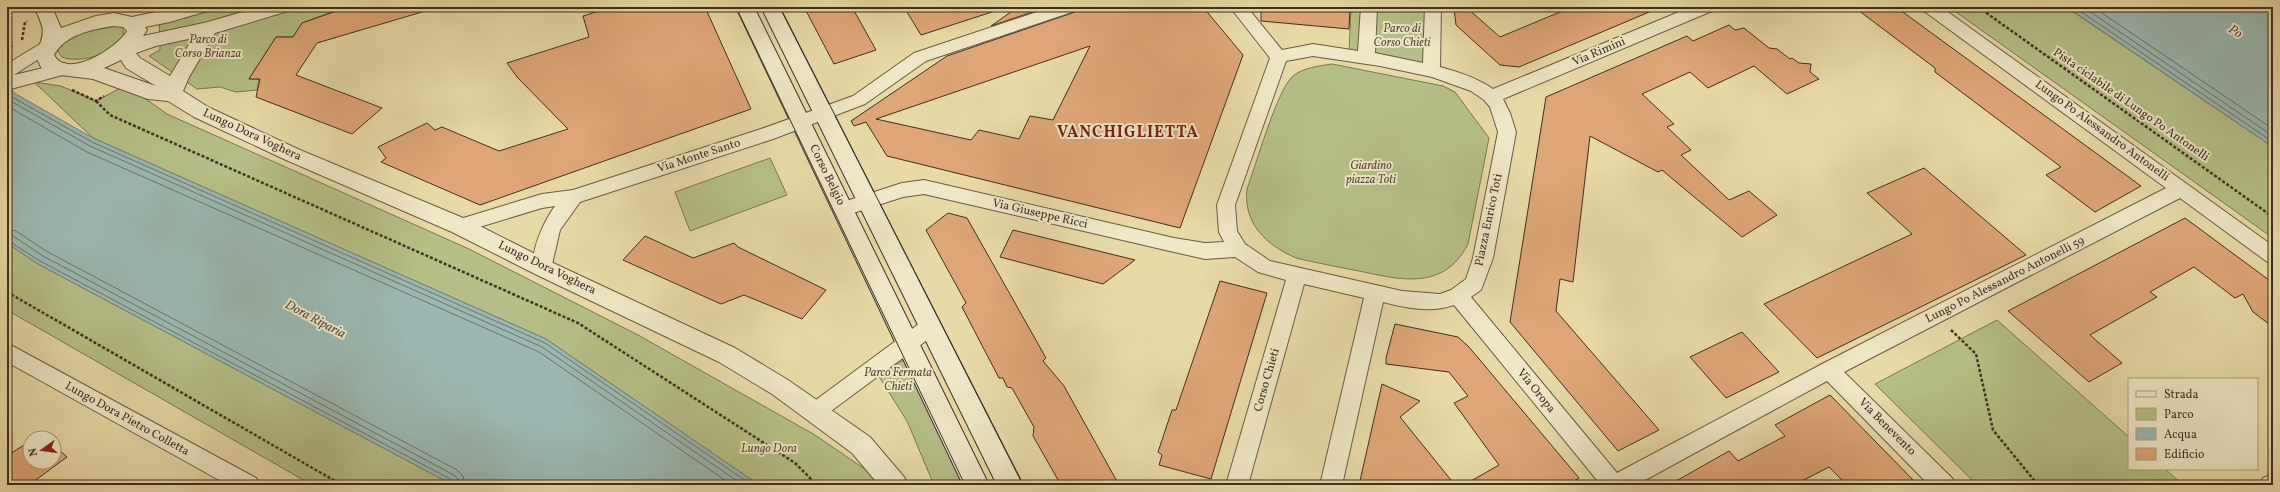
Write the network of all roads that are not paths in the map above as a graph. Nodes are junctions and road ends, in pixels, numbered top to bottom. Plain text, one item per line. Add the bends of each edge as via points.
1 (200, 7) edge
2 (281, 7) edge
3 (745, 7) edge
4 (770, 7) edge
5 (1069, 7) edge
6 (1238, 7) edge
7 (1369, 7) edge
8 (1432, 7) edge
9 (1706, 7) edge
10 (1930, 7) edge
11 (44, 9) edge
12 (135, 22) junction
13 (208, 28) junction
14 (48, 42) junction
15 (124, 50) junction
16 (1279, 57) junction
17 (1366, 57) junction
18 (71, 70) junction
19 (1431, 71) junction
20 (7, 80) edge
21 (172, 94) junction
22 (1492, 96) junction
23 (824, 114) junction
24 (801, 122) junction
25 (2181, 188) junction
26 (573, 197) junction
27 (868, 201) junction
28 (844, 210) junction
29 (460, 226) junction
30 (1238, 250) junction
31 (2273, 256) edge
32 (543, 268) junction
33 (1298, 275) junction
34 (1375, 293) junction
35 (1458, 296) junction
36 (931, 326) junction
37 (908, 343) junction
38 (7, 352) edge
39 (1829, 370) junction
40 (816, 412) junction
41 (248, 485) edge
42 (896, 485) edge
43 (976, 485) edge
44 (1010, 485) edge
45 (1237, 485) edge
46 (1330, 485) edge
47 (1614, 485) edge
48 (1944, 485) edge

1 - 12 street via 170,16
2 - 13 street
3 - 24 street, Corso Belgio
4 - 23 street, Corso Belgio
5 - 23 street via 920,57 858,100
6 - 16 street
7 - 17 street
8 - 19 street
9 - 22 street, Via Rimini
10 - 25 street, Lungo Po Alessandro Antonelli
11 - 14 street, Lungo Dora Voghera via 52,24
12 - 14 street via 129,16 119,13 83,13
12 - 15 street via 137,30 133,40
13 - 15 street via 152,40
13 - 21 street
14 - 18 street, Lungo Dora Voghera via 44,56 47,63
14 - 20 street
15 - 18 street via 110,59
15 - 21 street, Lungo Dora Voghera via 132,64 163,81
16 - 17 street, Piazza Enrico Toti via 1313,50
16 - 30 street, Piazza Enrico Toti via 1226,205 1228,232
17 - 19 street, Piazza Enrico Toti
18 - 20 street
18 - 21 street, Lungo Dora Voghera via 99,74 146,92
19 - 22 street, Piazza Enrico Toti via 1475,85
21 - 29 street, Lungo Dora Voghera via 201,112 292,154
22 - 35 street, Piazza Enrico Toti via 1502,113 1507,132 1483,258 1474,284
23 - 24 street, Via Monte Santo
23 - 27 street, Corso Belgio
24 - 26 street, Via Monte Santo
24 - 28 street, Corso Belgio
25 - 31 street, Lungo Po Alessandro Antonelli
25 - 39 street, Lungo Po Alessandro Antonelli 59
26 - 29 street, Via Monte Santo via 542,201
26 - 32 street via 552,225 547,238
27 - 28 street, Via Giuseppe Ricci
27 - 30 street, Via Giuseppe Ricci via 902,190 924,187 1174,245 1204,250
27 - 36 street, Corso Belgio
28 - 37 street, Corso Belgio
29 - 32 street, Lungo Dora Voghera
30 - 33 street, Piazza Enrico Toti via 1265,267
32 - 40 street, Lungo Dora Voghera via 728,355
33 - 34 street, Piazza Enrico Toti
33 - 45 street, Corso Chieti
34 - 35 street, Piazza Enrico Toti via 1402,299 1440,302
34 - 46 street
35 - 47 street, Via Oropa
36 - 37 street
36 - 44 street, Corso Belgio
37 - 40 street
37 - 43 street, Corso Belgio
38 - 41 street, Lungo Dora Pietro Colletta
39 - 47 street, Via Oropa
39 - 48 street, Via Benevento
40 - 42 street, Lungo Dora Voghera via 861,445

